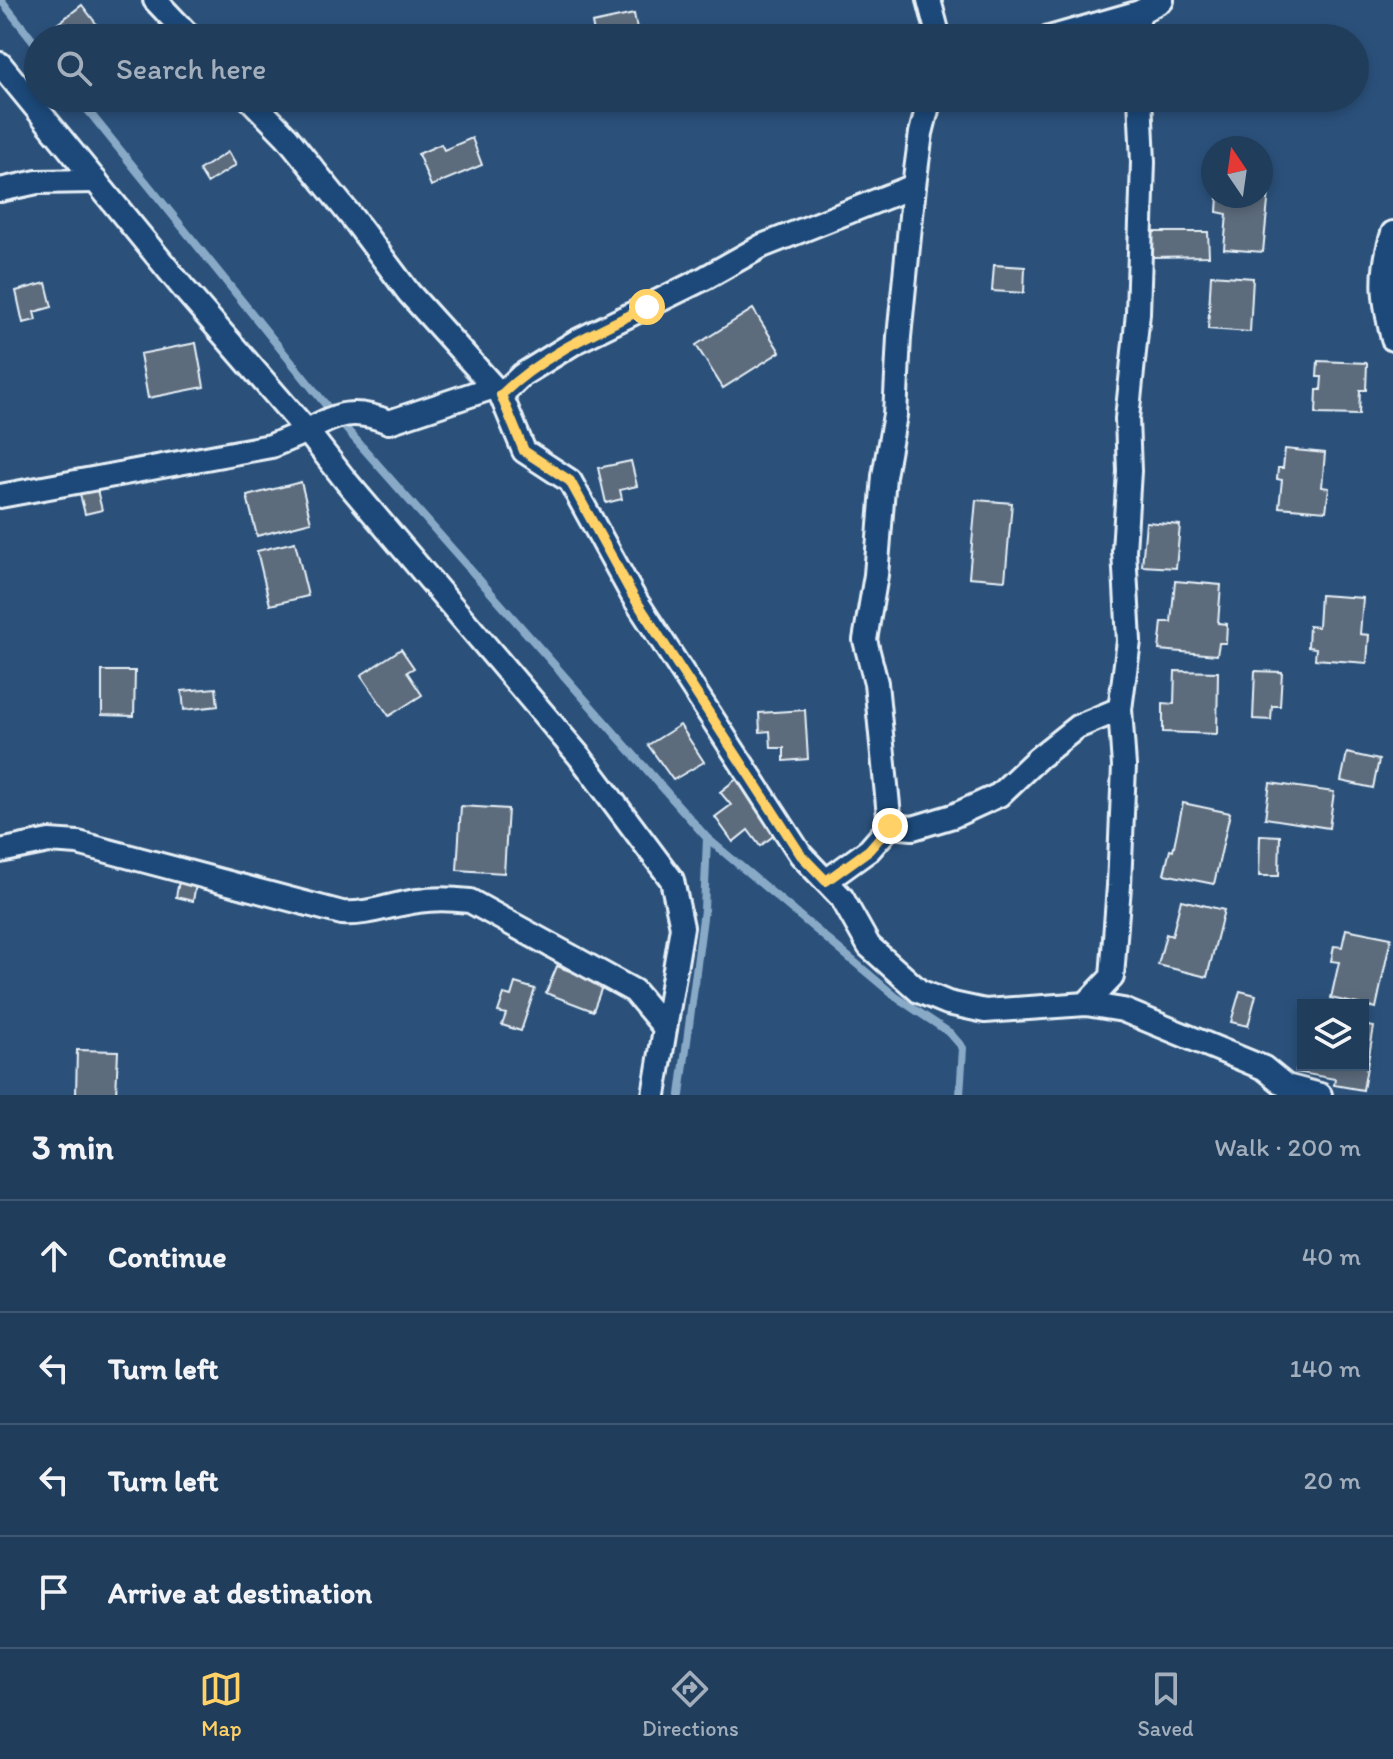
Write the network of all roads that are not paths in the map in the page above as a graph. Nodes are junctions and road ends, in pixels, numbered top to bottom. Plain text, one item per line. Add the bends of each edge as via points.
1 (155, 0) edge
2 (929, 0) edge
3 (1162, 0) edge
4 (1140, 12) junction
5 (178, 24) edge
6 (935, 24) edge
7 (1098, 24) edge
8 (1137, 24) edge
9 (0, 64) edge
10 (24, 93) edge
11 (39, 112) edge
12 (263, 112) edge
13 (926, 112) edge
14 (1141, 112) edge
15 (96, 181) junction
16 (914, 186) junction
17 (0, 190) edge
18 (1393, 233) edge
19 (1393, 339) edge
20 (498, 391) junction
21 (307, 431) junction
22 (0, 496) edge
23 (1120, 709) junction
24 (890, 826) junction
25 (0, 851) edge
26 (826, 881) junction
27 (1086, 1004) junction
28 (665, 1028) junction
29 (654, 1095) edge
30 (1320, 1095) edge

1 - 5 street
2 - 6 street
3 - 4 street
4 - 7 street
4 - 8 street
9 - 10 street
11 - 15 street
12 - 20 street via 409,293
13 - 16 street
14 - 23 street via 1138,313 1127,419 1124,551 1129,641
15 - 17 street via 37,182
15 - 21 street
16 - 20 street via 762,246 577,341
16 - 24 street via 895,415 865,640 876,683
18 - 19 street via 1384,260 1384,301
20 - 21 street via 389,422 368,413 334,415
20 - 26 street via 524,451 570,481 633,596 801,855
21 - 22 street via 271,446
21 - 28 street via 580,757 672,880 682,927
23 - 24 street via 1077,727 999,795 913,828
23 - 27 street via 1124,766 1112,977
24 - 26 street via 869,850
25 - 28 street via 49,841 78,843 358,915 416,901 470,901 634,991
26 - 27 street via 869,946 919,991 985,1011
27 - 30 street via 1123,1010 1264,1068 1286,1086
28 - 29 street

